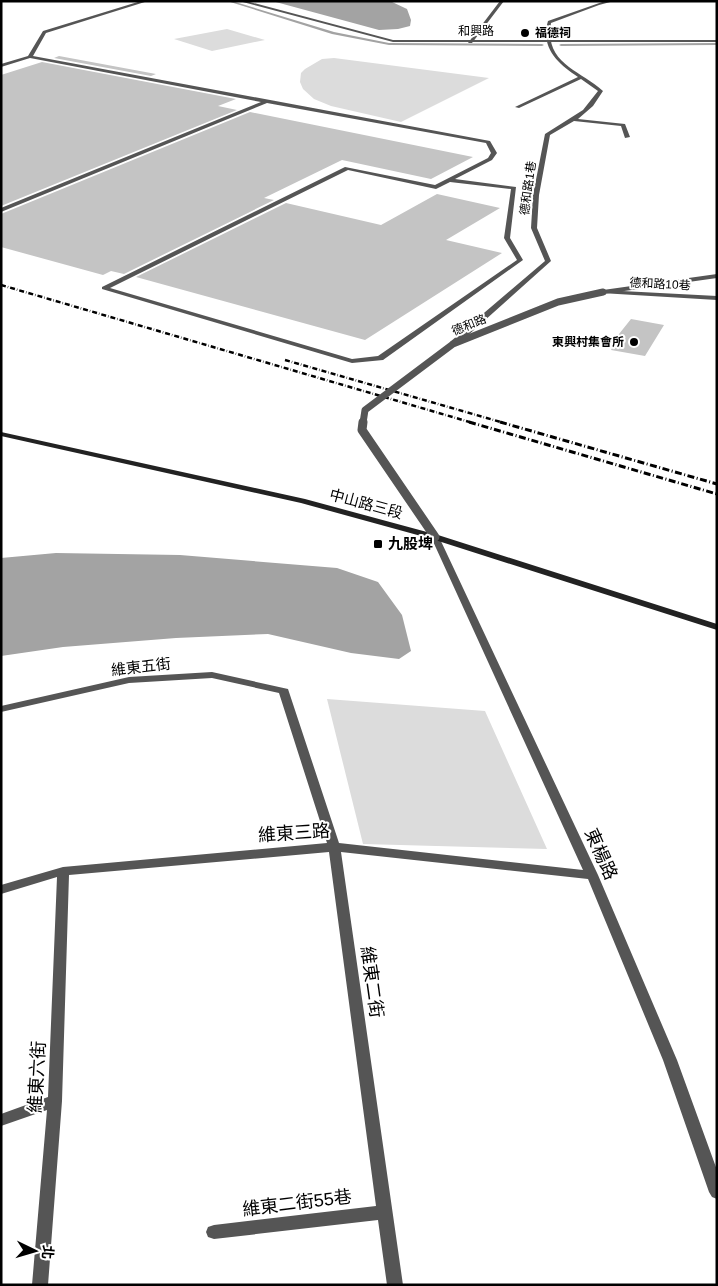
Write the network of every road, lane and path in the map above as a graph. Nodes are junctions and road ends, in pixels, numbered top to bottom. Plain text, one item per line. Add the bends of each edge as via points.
1 (146, 1) edge
2 (241, 1) edge
3 (502, 1) edge
4 (612, 1) edge
5 (550, 41) junction
6 (717, 41) edge
7 (470, 42) junction
8 (30, 57) junction
9 (1, 66) edge
10 (582, 77) junction
11 (268, 101) junction
12 (517, 107) dead end
13 (574, 120) junction
14 (627, 137) dead end
15 (448, 180) junction
16 (1, 210) edge
17 (717, 276) edge
18 (603, 292) junction
19 (717, 298) edge
20 (453, 344) junction
21 (1, 434) edge
22 (435, 537) junction
23 (717, 627) edge
24 (284, 691) joint
25 (1, 709) edge
26 (334, 847) junction
27 (63, 871) junction
28 (592, 875) junction
29 (1, 890) edge
30 (55, 1100) junction
31 (1, 1120) edge
32 (717, 1192) edge
33 (385, 1212) junction
34 (214, 1232) dead end
35 (40, 1285) edge
36 (395, 1285) edge

1 - 8 street via 44,32
2 - 7 street, 和興路 via 393,41
3 - 7 street
4 - 5 street via 548,22
5 - 6 street, 和興路
5 - 7 street, 和興路
5 - 10 street, 德和路1巷 via 558,60
8 - 9 street
8 - 11 street
10 - 12 street
10 - 13 street, 德和路1巷 via 601,91
11 - 15 street via 488,142 494,153 490,159
11 - 16 street
13 - 14 street via 623,125
13 - 20 street, 德和路1巷 via 548,134 536,195 534,228 548,261
15 - 15 street via 436,186 347,168 104,288 352,361 380,358 520,260 507,238 514,188
17 - 18 street, 德和路
18 - 19 street, 德和路10巷
18 - 20 street, 德和路, bridge via 558,302
20 - 22 street, 德和路, bridge via 366,410 362,430
21 - 22 street, 中山路三段 via 302,501
22 - 23 street, 中山路三段
22 - 28 street, 東楊路
24 - 25 street, 維東五街 via 212,675 129,680
24 - 26 street, 維東二街
26 - 27 street, 維東三路
26 - 28 street, 維東三路
26 - 33 street, 維東二街
27 - 29 street, 維東三路
27 - 30 street, 維東六街
28 - 32 street, 東楊路 via 670,1060
30 - 31 street
30 - 35 street, 維東六街
33 - 34 street, 維東二街55巷
33 - 36 street, 維東二街

